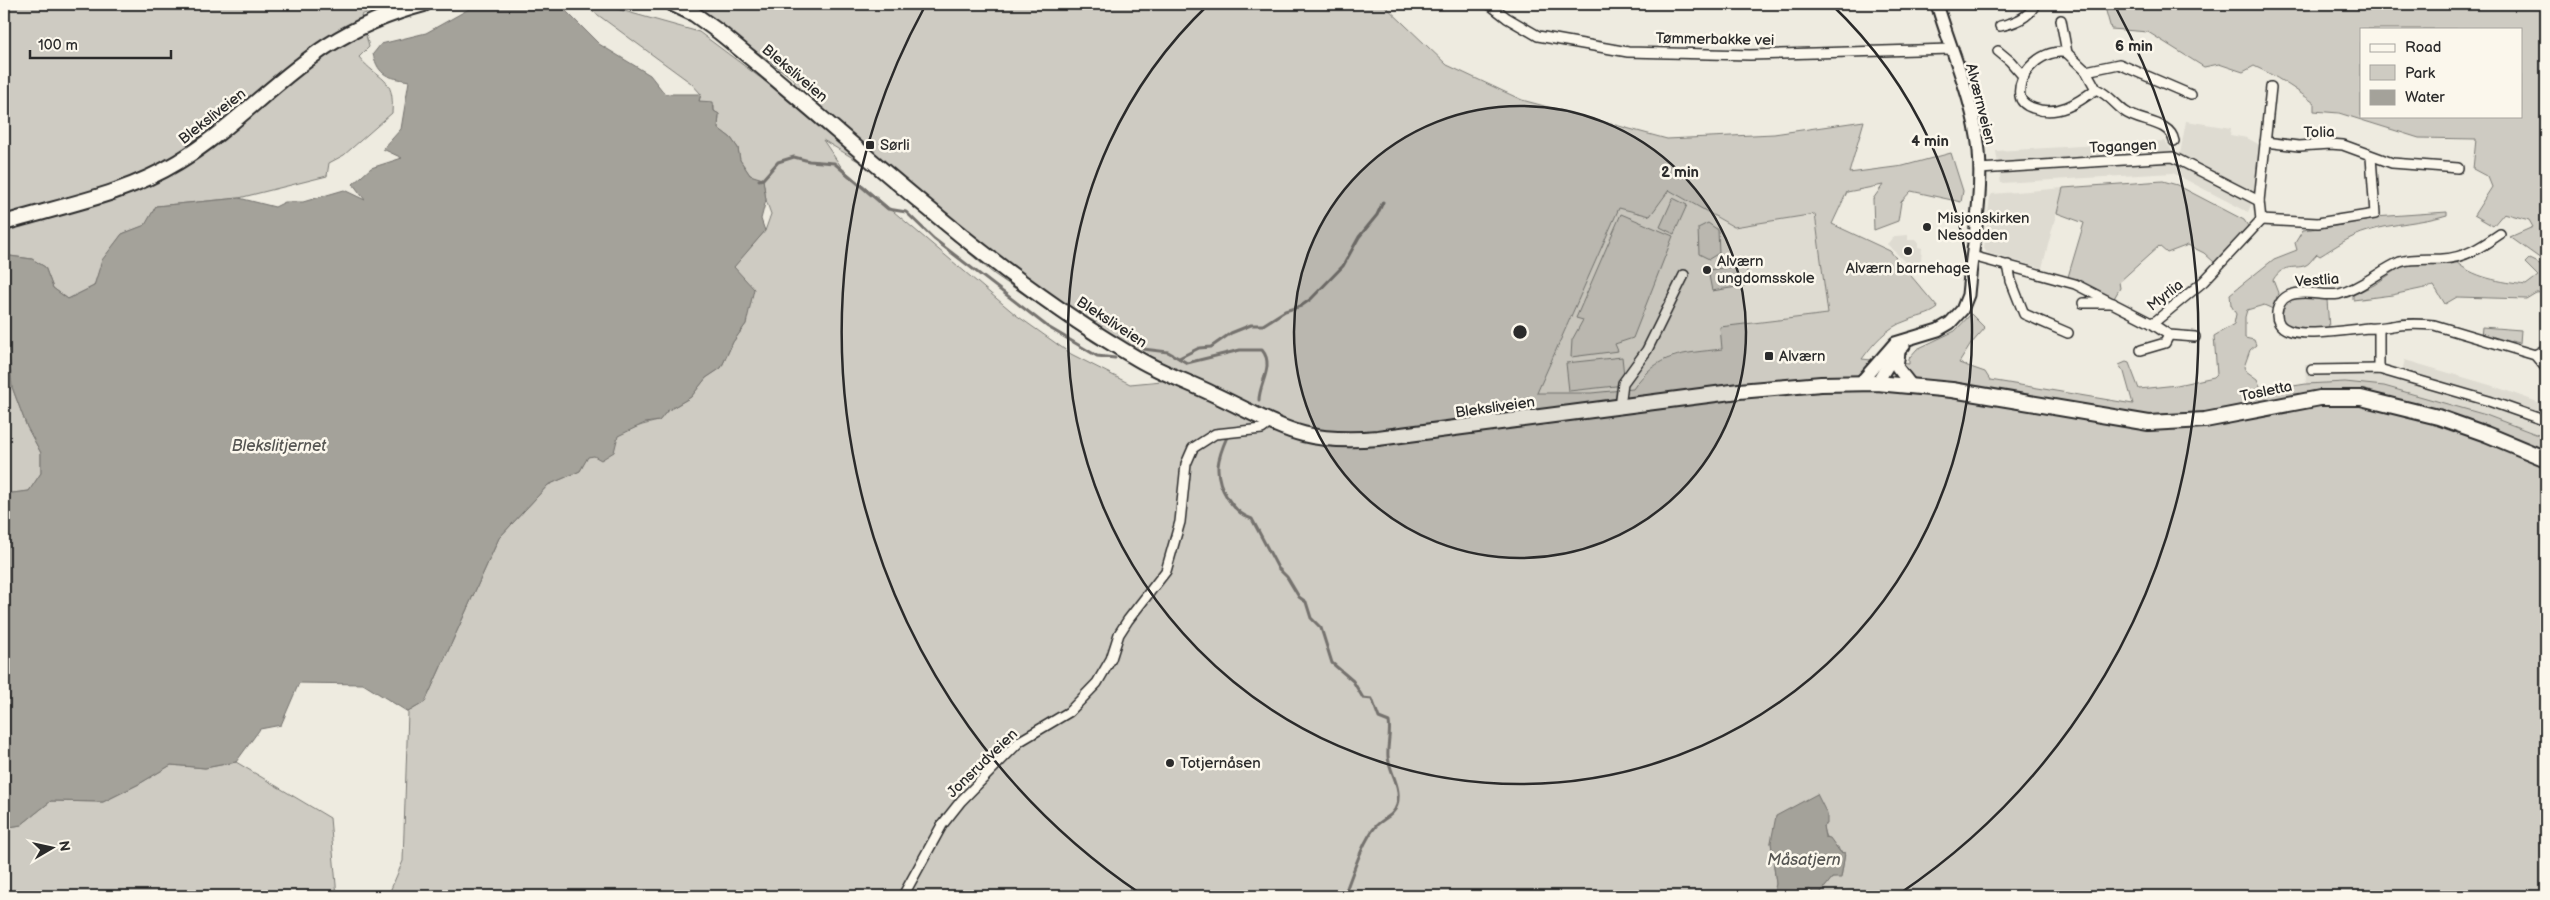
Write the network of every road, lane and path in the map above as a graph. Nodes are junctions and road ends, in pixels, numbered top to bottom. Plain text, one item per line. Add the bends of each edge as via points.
1 (424, 4) edge
2 (673, 4) edge
3 (1489, 4) edge
4 (1937, 4) edge
5 (2035, 4) edge
6 (2061, 20) dead end
7 (2000, 26) dead end
8 (1951, 49) junction
9 (1998, 51) dead end
10 (2067, 53) junction
11 (2086, 71) junction
12 (2024, 77) junction
13 (2271, 87) dead end
14 (2096, 89) junction
15 (2190, 95) dead end
16 (2174, 141) dead end
17 (2265, 142) junction
18 (2371, 157) junction
19 (2458, 168) dead end
20 (1979, 169) junction
21 (2258, 201) junction
22 (2261, 220) junction
23 (4, 223) edge
24 (2500, 234) dead end
25 (1972, 256) junction
26 (2008, 266) junction
27 (1684, 275) dead end
28 (2083, 303) dead end
29 (2113, 303) junction
30 (2151, 323) junction
31 (2379, 330) junction
32 (2068, 333) dead end
33 (2169, 335) junction
34 (1919, 336) junction
35 (2195, 337) dead end
36 (1901, 348) junction
37 (2546, 349) edge
38 (2141, 350) dead end
39 (2535, 356) junction
40 (2546, 368) edge
41 (2379, 369) junction
42 (2312, 370) dead end
43 (1860, 383) junction
44 (1877, 383) junction
45 (1911, 385) junction
46 (1620, 406) junction
47 (2546, 421) edge
48 (1270, 424) junction
49 (2546, 459) edge
50 (903, 896) edge

1 - 23 main road, Bleksliveien via 383,18 334,42 205,144 153,176 101,197
2 - 48 main road, Bleksliveien via 719,32 954,229 1029,287 1140,360
3 - 8 street, Tømmerbakke vei via 1538,36 1628,52 1750,56
4 - 8 main road, Alværnveien
5 - 7 street via 2022,19
6 - 10 street
8 - 20 main road, Alværnveien via 1975,129
9 - 12 street
10 - 11 street
10 - 12 street via 2053,52 2043,56
11 - 14 street
11 - 15 street via 2118,64
12 - 14 street via 2020,95 2023,102 2048,111 2074,104
13 - 17 street
14 - 16 street via 2135,117 2167,128
17 - 18 street, Tolia via 2299,146 2343,145
17 - 21 street
18 - 19 street, Tolia via 2392,163
18 - 22 street via 2375,214 2318,224
20 - 21 street, Togangen via 2173,157
20 - 25 main road, Alværnveien
21 - 22 street
22 - 30 street, Myrlia via 2204,281
24 - 31 street, Vestlia via 2478,250 2460,257 2401,262 2350,291 2290,295 2280,302 2277,310 2278,321 2290,331
25 - 26 street, Myrlia
25 - 34 main road, Alværnveien via 1968,295 1959,315 1946,327
26 - 29 street, Myrlia via 2075,284
26 - 32 street via 2024,314
27 - 46 street via 1647,350 1623,383
28 - 29 street
29 - 30 street, Myrlia
30 - 33 street
31 - 39 street, Vestlia via 2404,324 2434,325
31 - 41 street
33 - 35 street
33 - 38 street via 2165,342
34 - 36 main road, Alværnveien
34 - 43 main road, Alværnveien via 1895,343
36 - 44 main road, Alværnveien
36 - 45 main road via 1897,367
37 - 39 street
39 - 40 street
41 - 42 street
41 - 47 street
43 - 44 main road, Bleksliveien
43 - 46 main road, Bleksliveien via 1778,388
44 - 45 main road
45 - 49 main road, Tosletta via 2124,421 2171,424 2302,400 2336,396 2361,398 2438,417
46 - 48 main road, Bleksliveien via 1352,440 1308,437
48 - 50 street, Jonsrudveien via 1262,429 1215,434 1193,448 1186,464 1180,522 1166,571 1123,626 1111,659 1097,683 1069,712 1020,742 961,801 942,825

